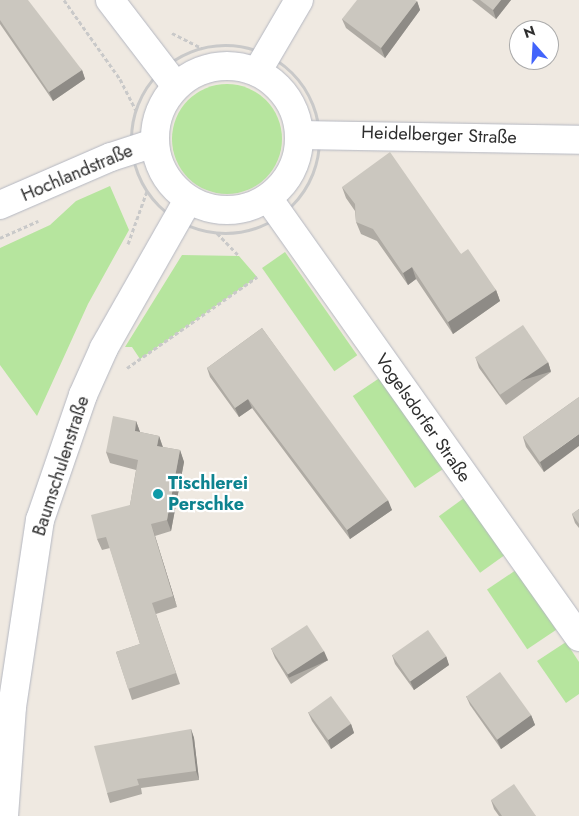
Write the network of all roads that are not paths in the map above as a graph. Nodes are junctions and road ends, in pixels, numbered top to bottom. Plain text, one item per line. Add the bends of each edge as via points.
1 (110, 0) edge
2 (299, 0) edge
3 (261, 62) junction
4 (169, 78) junction
5 (309, 134) junction
6 (579, 140) edge
7 (143, 146) junction
8 (0, 206) edge
9 (274, 207) junction
10 (182, 209) junction
11 (579, 637) edge
12 (4, 816) edge

1 - 4 street
2 - 3 street
3 - 4 street via 214,66
3 - 5 street
4 - 7 street via 163,102
5 - 6 street, Heidelberger Straße
5 - 9 street
7 - 8 street, Hochlandstraße
7 - 10 street via 163,172
9 - 10 street via 228,211
9 - 11 street, Vogelsdorfer Straße
10 - 12 street, Baumschulenstraße via 83,395 40,520 12,707

